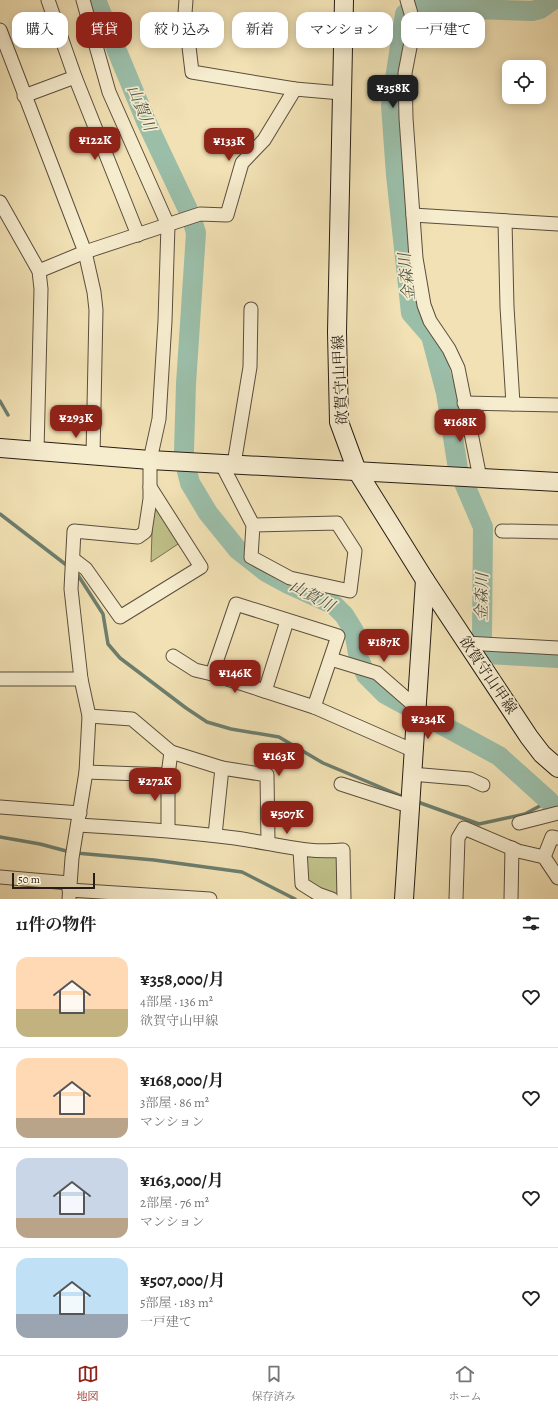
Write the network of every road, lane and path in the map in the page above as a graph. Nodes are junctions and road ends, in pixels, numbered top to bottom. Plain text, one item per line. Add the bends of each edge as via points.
1 (83, 0) edge
2 (186, 0) edge
3 (344, 0) edge
4 (407, 0) edge
5 (50, 1) edge
6 (0, 30) edge
7 (76, 77) junction
8 (295, 89) junction
9 (341, 94) junction
10 (24, 96) junction
11 (0, 202) edge
12 (414, 215) junction
13 (504, 221) junction
14 (558, 224) edge
15 (168, 225) junction
16 (138, 235) junction
17 (85, 252) junction
18 (39, 271) junction
19 (251, 309) dead end
20 (464, 403) junction
21 (513, 404) junction
22 (558, 405) edge
23 (0, 448) edge
24 (37, 451) junction
25 (93, 455) junction
26 (150, 460) junction
27 (227, 464) junction
28 (357, 471) junction
29 (480, 478) junction
30 (558, 482) edge
31 (150, 487) junction
32 (253, 526) junction
33 (502, 530) dead end
34 (558, 532) edge
35 (73, 562) junction
36 (425, 580) junction
37 (287, 621) junction
38 (466, 643) junction
39 (558, 648) edge
40 (173, 656) dead end
41 (331, 659) junction
42 (212, 674) junction
43 (0, 679) edge
44 (81, 679) junction
45 (265, 691) junction
46 (314, 707) junction
47 (416, 707) junction
48 (89, 716) junction
49 (412, 750) junction
50 (171, 752) junction
51 (222, 768) junction
52 (558, 768) edge
53 (86, 772) junction
54 (411, 774) junction
55 (168, 775) junction
56 (341, 784) dead end
57 (483, 785) dead end
58 (409, 806) junction
59 (0, 807) edge
60 (558, 813) edge
61 (79, 819) junction
62 (518, 823) dead end
63 (168, 829) junction
64 (215, 835) junction
65 (558, 838) edge
66 (268, 842) junction
67 (512, 848) junction
68 (300, 850) junction
69 (544, 857) junction
70 (0, 877) edge
71 (558, 878) edge
72 (69, 891) edge
73 (135, 896) edge
74 (203, 898) edge
75 (332, 899) edge
76 (344, 899) edge
77 (404, 899) edge
78 (456, 899) edge
79 (511, 899) edge

1 - 15 street via 109,92
2 - 8 street via 185,13 192,72
3 - 9 street, 欲賀守山甲線
4 - 12 street via 412,17 411,42 405,73 408,163
5 - 7 street
6 - 10 street
7 - 10 street
7 - 16 street
8 - 9 street
8 - 15 street via 264,140 242,163 227,215 200,214
9 - 28 street, 欲賀守山甲線 via 337,398 339,422
10 - 17 street
11 - 18 street
12 - 13 street
12 - 20 street via 416,258 424,305 430,321 458,368
13 - 14 street
13 - 21 street
15 - 16 street
15 - 26 street via 159,419
16 - 17 street
17 - 18 street
17 - 25 street via 96,310
18 - 24 street via 41,289
19 - 27 street via 250,368
20 - 21 street
20 - 29 street
21 - 22 street
23 - 24 street
24 - 25 street
25 - 26 street
26 - 27 street
26 - 31 street
27 - 28 street
27 - 32 street
28 - 29 street
28 - 36 street, 欲賀守山甲線
29 - 30 street
31 - 35 street via 145,532 138,537 74,531
31 - 35 street via 201,567 120,617 86,569
32 - 32 street via 251,557 290,578 350,591 355,551 337,523
33 - 34 street
35 - 44 street via 70,578
36 - 38 street, 欲賀守山甲線
36 - 47 street
37 - 41 street via 338,636
37 - 42 street via 236,604
37 - 45 street
38 - 39 street
38 - 52 street, 欲賀守山甲線 via 529,737 542,754
40 - 42 street via 195,670
41 - 46 street
41 - 47 street via 377,673
42 - 45 street
43 - 44 street
44 - 48 street
45 - 46 street
46 - 49 street
47 - 49 street
48 - 50 street via 132,718
48 - 53 street
49 - 54 street
50 - 51 street
50 - 55 street
51 - 64 street
51 - 66 street via 267,775
53 - 55 street
53 - 61 street
54 - 57 street via 470,779
54 - 58 street
55 - 63 street
56 - 58 street
58 - 77 street
59 - 61 street
60 - 62 street
61 - 63 street
61 - 72 street via 72,854
63 - 64 street
64 - 66 street
65 - 69 street via 552,837
66 - 68 street
67 - 69 street
67 - 78 street via 464,828 458,838
67 - 79 street
68 - 75 street via 302,884
68 - 76 street via 343,850
69 - 71 street
70 - 72 street
72 - 73 street
73 - 74 street

